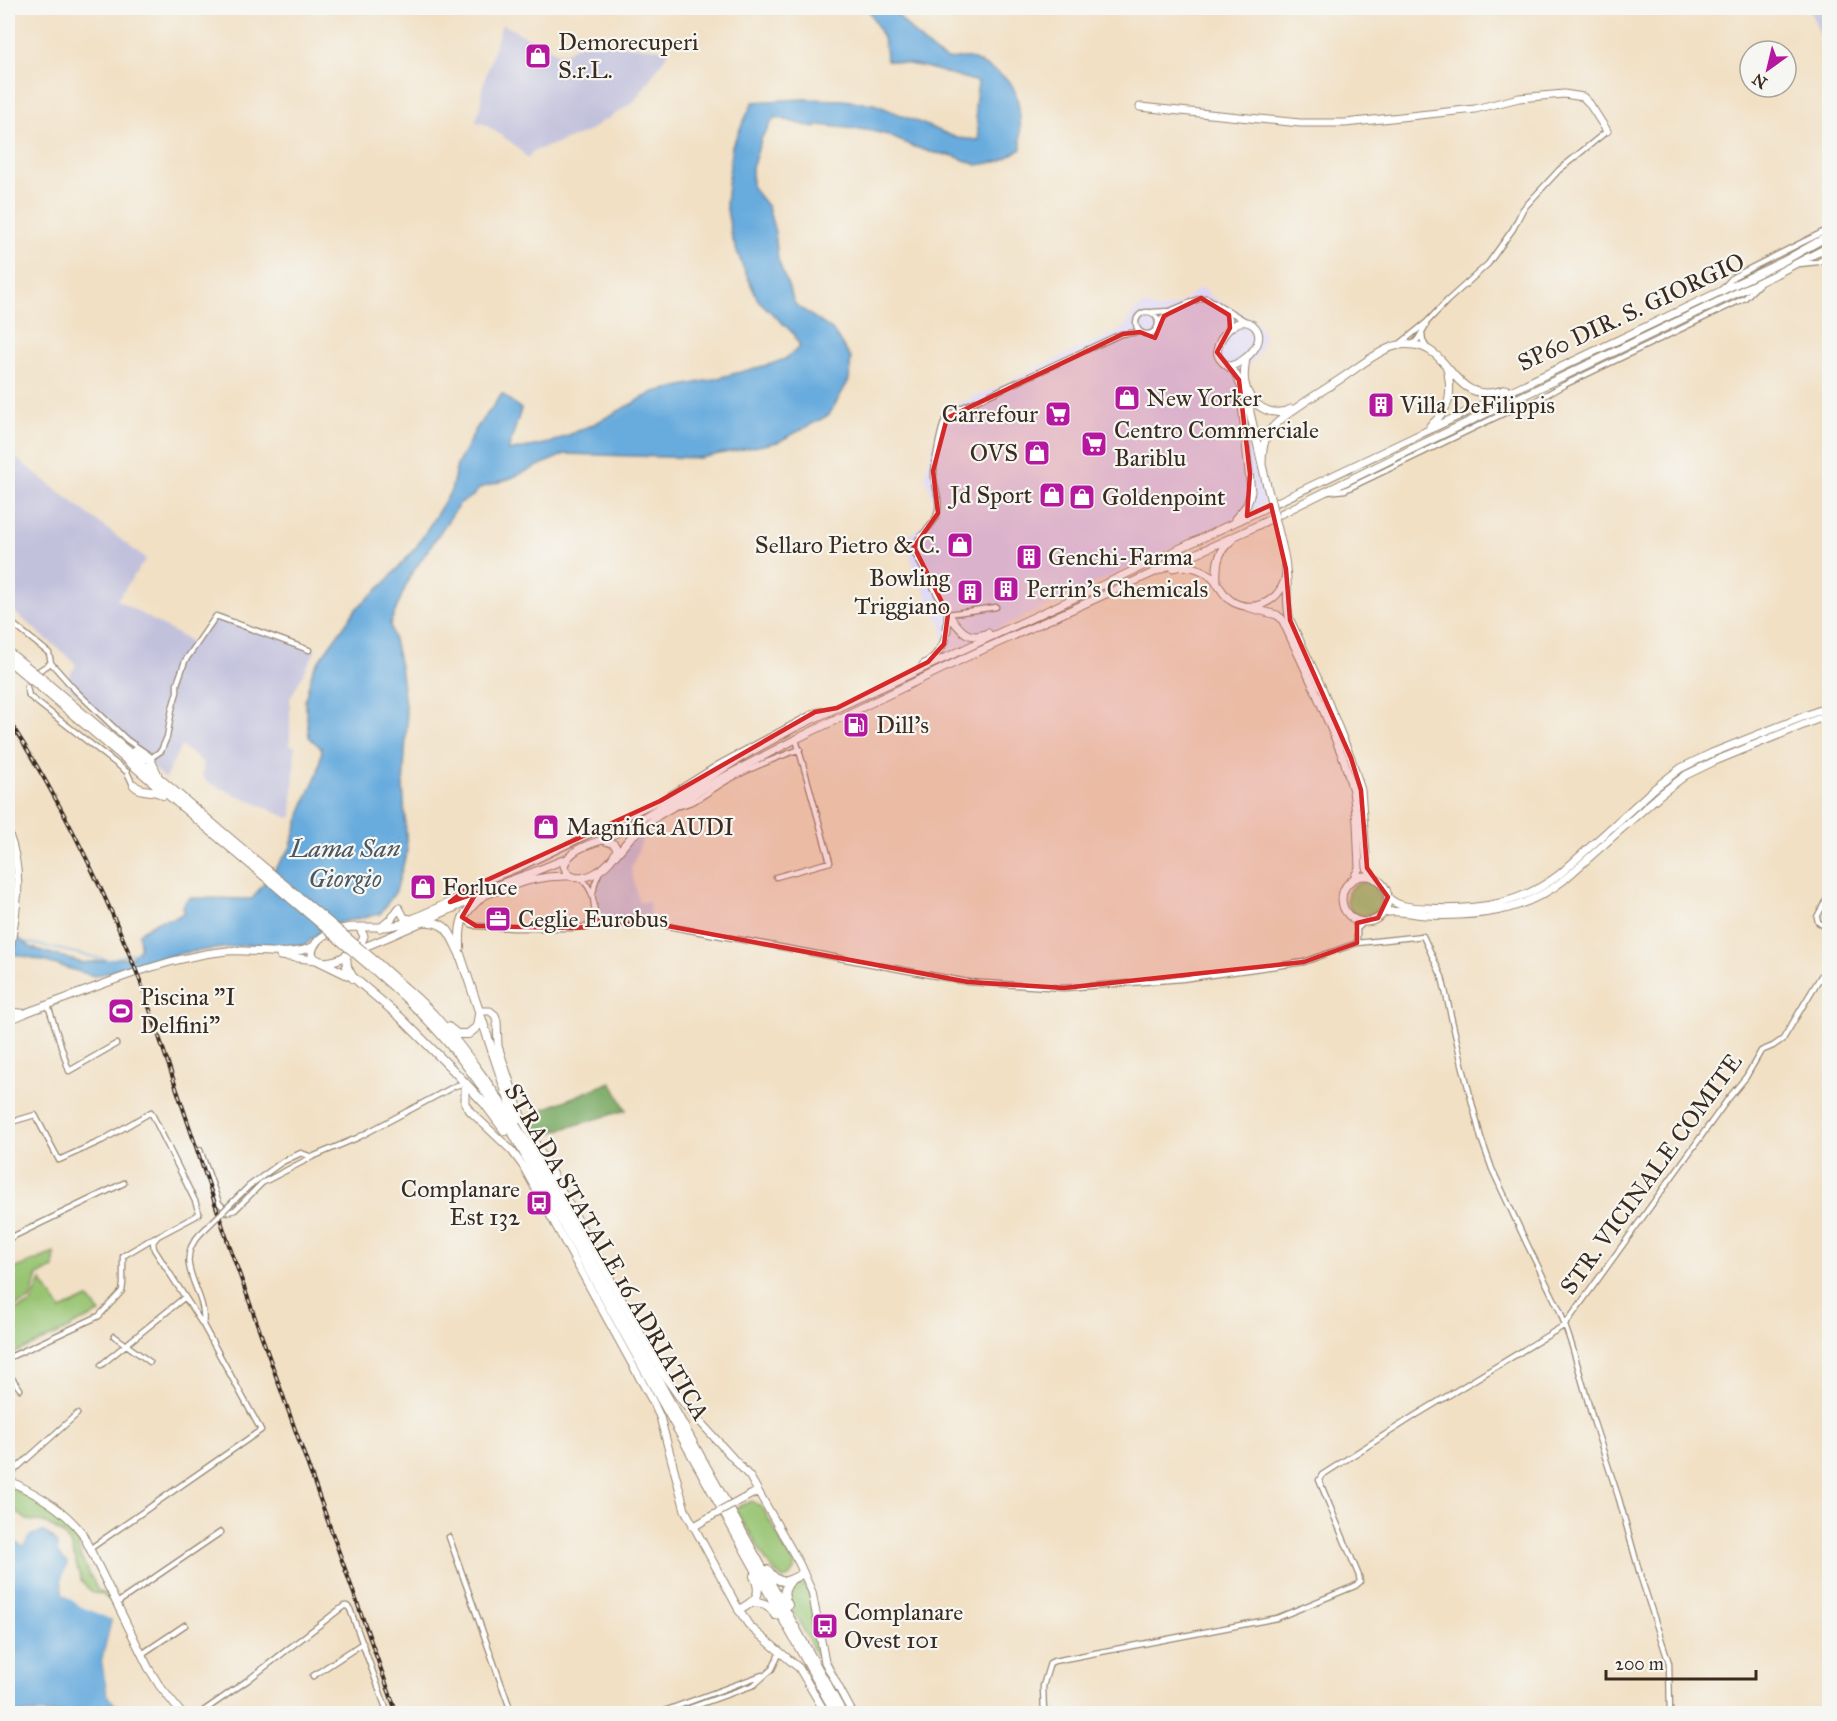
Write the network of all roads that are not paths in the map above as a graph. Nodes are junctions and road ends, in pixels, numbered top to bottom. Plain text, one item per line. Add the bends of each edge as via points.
1 (1140, 107) dead end
2 (1607, 131) joint
3 (1830, 230) edge
4 (1830, 235) edge
5 (1830, 246) edge
6 (1830, 255) edge
7 (1797, 264) junction
8 (1721, 291) junction
9 (1223, 309) junction
10 (1170, 311) junction
11 (1152, 312) junction
12 (1136, 318) junction
13 (1247, 322) junction
14 (1427, 322) junction
15 (1158, 323) junction
16 (1230, 328) junction
17 (1140, 332) junction
18 (1414, 333) junction
19 (1422, 333) junction
20 (1122, 334) junction
21 (1413, 344) junction
22 (1399, 345) junction
23 (1427, 348) junction
24 (1246, 358) junction
25 (1230, 366) junction
26 (1446, 367) junction
27 (1239, 380) junction
28 (1522, 385) junction
29 (1248, 393) junction
30 (1310, 400) junction
31 (1250, 410) junction
32 (1423, 432) junction
33 (1262, 464) junction
34 (1220, 529) junction
35 (1246, 531) junction
36 (1286, 569) junction
37 (1217, 584) junction
38 (1118, 589) junction
39 (996, 607) dead end
40 (1247, 607) junction
41 (948, 614) junction
42 (1033, 617) junction
43 (8, 620) edge
44 (309, 650) dead end
45 (8, 652) edge
46 (8, 660) edge
47 (51, 663) junction
48 (35, 676) junction
49 (891, 683) junction
50 (27, 687) dead end
51 (1830, 706) edge
52 (837, 708) junction
53 (1830, 714) edge
54 (796, 739) junction
55 (117, 746) junction
56 (800, 749) junction
57 (151, 758) junction
58 (158, 777) junction
59 (134, 785) junction
60 (674, 807) junction
61 (198, 820) junction
62 (8, 832) edge
63 (583, 838) junction
64 (602, 840) junction
65 (586, 846) junction
66 (615, 856) junction
67 (567, 858) junction
68 (265, 872) junction
69 (600, 872) junction
70 (18, 876) junction
71 (571, 876) junction
72 (8, 877) edge
73 (776, 877) dead end
74 (580, 878) junction
75 (1375, 879) junction
76 (1353, 880) junction
77 (1830, 892) edge
78 (593, 894) junction
79 (482, 896) junction
80 (1388, 897) junction
81 (450, 902) junction
82 (1383, 913) junction
83 (462, 917) junction
84 (595, 918) junction
85 (1353, 919) junction
86 (415, 920) junction
87 (1364, 922) junction
88 (604, 926) junction
89 (359, 927) junction
90 (588, 927) junction
91 (380, 928) junction
92 (1357, 929) junction
93 (1830, 930) edge
94 (1357, 944) junction
95 (314, 946) junction
96 (356, 950) junction
97 (212, 953) junction
98 (460, 954) junction
99 (346, 956) junction
100 (317, 961) junction
101 (1830, 961) edge
102 (8, 962) edge
103 (373, 964) junction
104 (354, 978) junction
105 (48, 1005) junction
106 (478, 1011) junction
107 (433, 1015) junction
108 (9, 1016) edge
109 (438, 1038) junction
110 (424, 1040) junction
111 (116, 1044) dead end
112 (440, 1057) junction
113 (465, 1083) junction
114 (8, 1123) edge
115 (525, 1147) junction
116 (200, 1150) dead end
117 (312, 1157) junction
118 (124, 1183) dead end
119 (158, 1236) junction
120 (8, 1239) edge
121 (185, 1297) junction
122 (203, 1325) junction
123 (1565, 1325) junction
124 (114, 1336) dead end
125 (126, 1344) junction
126 (8, 1358) edge
127 (150, 1362) dead end
128 (100, 1365) dead end
129 (8, 1373) edge
130 (20, 1389) dead end
131 (77, 1414) dead end
132 (8, 1478) edge
133 (758, 1491) junction
134 (732, 1521) junction
135 (693, 1527) junction
136 (221, 1532) dead end
137 (449, 1537) dead end
138 (91, 1548) junction
139 (803, 1573) junction
140 (791, 1580) junction
141 (117, 1603) junction
142 (752, 1603) junction
143 (739, 1610) junction
144 (184, 1625) dead end
145 (363, 1643) junction
146 (780, 1652) junction
147 (141, 1654) junction
148 (806, 1654) junction
149 (765, 1674) junction
150 (313, 1676) dead end
151 (182, 1713) edge
152 (199, 1713) edge
153 (388, 1713) edge
154 (511, 1713) edge
155 (656, 1713) edge
156 (673, 1713) edge
157 (826, 1713) edge
158 (836, 1713) edge
159 (843, 1713) edge
160 (853, 1713) edge
161 (1044, 1713) edge
162 (1670, 1713) edge

1 - 2 main road via 1300,123 1345,123 1475,110 1519,98 1564,94 1583,97
2 - 14 street via 1540,190 1488,264
3 - 8 street via 1733,277
4 - 8 main road, SP60 DIR. S. GIORGIO
5 - 7 main road
6 - 7 street via 1818,262
7 - 35 main road
8 - 28 main road, SP60 DIR. S. GIORGIO
9 - 10 street via 1201,298
9 - 13 street
9 - 16 street via 1232,321
10 - 11 street
10 - 15 street
11 - 12 street via 1143,312
11 - 15 street
12 - 17 street
12 - 20 street
13 - 16 main road
13 - 24 main road via 1259,335
14 - 18 street
14 - 19 street
15 - 17 street via 1150,334
16 - 25 main road via 1217,352
17 - 20 street
18 - 21 street
18 - 22 street
19 - 21 street
19 - 23 street
20 - 41 street via 947,418 933,471 938,513 914,552
21 - 22 main road
21 - 23 main road
22 - 30 main road
23 - 26 main road
24 - 25 main road
24 - 29 main road via 1244,382
25 - 27 main road
26 - 28 main road via 1465,387 1478,392 1499,392
26 - 32 main road via 1449,399 1440,417
27 - 31 main road
27 - 34 main road via 1251,492 1244,510
28 - 32 main road, SP60 DIR. S. GIORGIO
29 - 30 main road via 1257,405 1275,412 1286,412
29 - 31 main road
30 - 33 main road via 1267,435
31 - 33 main road
32 - 34 main road, SP60 DIR. S. GIORGIO
33 - 36 main road, bridge
34 - 42 main road, SP60 DIR. S. GIORGIO
35 - 37 main road via 1220,553
35 - 38 main road
36 - 40 main road via 1274,598 1260,606
36 - 75 main road via 1287,610 1361,790 1366,868
37 - 38 main road via 1197,569 1183,565
37 - 40 main road via 1228,599
38 - 54 main road
39 - 41 street
40 - 76 main road via 1282,619 1344,760 1357,822 1359,868
41 - 42 main road via 959,629 972,636
41 - 49 main road via 948,633 935,656
42 - 49 main road, SP60 DIR. S. GIORGIO
43 - 47 street via 49,653
44 - 57 street via 216,616 185,661 167,737 161,752
45 - 48 highway, STRADA STATALE 16 ADRIATICA
46 - 48 highway, STRADA STATALE 16 ADRIATICA
47 - 48 street
47 - 57 street via 127,740
48 - 55 highway, STRADA STATALE 16 ADRIATICA
49 - 52 main road, SP60 DIR. S. GIORGIO
50 - 59 street via 29,696 127,772
51 - 80 main road via 1682,768 1560,874 1527,894 1495,905 1457,910 1399,905
52 - 63 street via 815,712 660,801
52 - 64 main road, SP60 DIR. S. GIORGIO via 747,754
53 - 82 main road via 1686,775 1556,886 1531,900 1513,908 1472,916
54 - 56 street
54 - 60 main road
55 - 57 highway
55 - 58 highway, STRADA STATALE 16 ADRIATICA
55 - 59 highway via 121,759 145,783 142,787
55 - 61 highway, STRADA STATALE 16 ADRIATICA
56 - 60 street via 729,780 688,804
56 - 73 street via 830,862
57 - 58 highway
58 - 68 highway, STRADA STATALE 16 ADRIATICA
59 - 61 highway via 159,792
60 - 66 main road via 630,837
61 - 68 highway, STRADA STATALE 16 ADRIATICA
62 - 70 main road via 15,849
63 - 65 street
63 - 81 street via 465,890
64 - 65 main road, SP60 DIR. S. GIORGIO
64 - 66 main road via 615,846
65 - 67 main road, SP60 DIR. S. GIORGIO
66 - 69 main road
67 - 71 main road via 565,869
67 - 81 main road
68 - 103 highway, STRADA STATALE 16 ADRIATICA, bridge
69 - 74 main road
69 - 78 street
70 - 72 street
70 - 102 main road
71 - 74 main road
71 - 79 main road via 539,877
74 - 78 street
75 - 76 main road
75 - 80 main road
76 - 85 main road via 1342,899
77 - 93 street via 1817,917
78 - 84 street
79 - 83 highway
79 - 86 main road
80 - 82 main road
81 - 86 main road
82 - 87 main road
83 - 90 street via 476,926
83 - 98 highway
84 - 88 street
84 - 90 street
85 - 87 main road
85 - 92 street
86 - 91 main road
86 - 91 main road via 404,917 399,908
86 - 96 main road
86 - 98 highway via 447,929
87 - 92 street
88 - 90 street
88 - 94 street via 646,922 968,982 1064,988 1182,979 1304,962
89 - 91 main road
89 - 95 main road via 333,931
89 - 96 main road via 364,940
92 - 94 street
94 - 123 street via 1423,936 1442,977 1492,1169
95 - 97 main road via 290,952
95 - 100 main road via 312,954
96 - 99 main road
97 - 100 main road
97 - 105 main road via 147,968
98 - 106 highway
99 - 100 main road
99 - 104 highway
100 - 104 highway
101 - 123 street, STR. VICINALE COMITE via 1783,1039 1761,1051
103 - 107 highway, STRADA STATALE 16 ADRIATICA
103 - 109 highway, STRADA STATALE 16 ADRIATICA via 419,1010
104 - 110 highway
105 - 108 main road
105 - 111 street via 69,1071
106 - 107 highway via 477,1027 463,1035
106 - 115 highway
106 - 133 main road via 495,1015 498,1046 522,1119 663,1374 685,1405 740,1464
107 - 115 highway, STRADA STATALE 16 ADRIATICA via 500,1101
109 - 110 highway
109 - 112 highway
109 - 115 highway, STRADA STATALE 16 ADRIATICA via 466,1064
110 - 112 highway
112 - 113 highway
113 - 115 highway
113 - 117 street
113 - 135 main road via 467,1107 523,1166 653,1402 680,1498
114 - 119 street via 35,1115 59,1160 151,1112 199,1213
115 - 134 highway, STRADA STATALE 16 ADRIATICA
116 - 117 street via 219,1203 228,1212 235,1210 257,1187
117 - 122 street, bridge via 301,1154 282,1162 249,1186 191,1246 189,1270 202,1304
118 - 120 street
119 - 121 street via 153,1242 154,1249
119 - 126 street via 123,1256 122,1291 99,1316
121 - 122 street
121 - 125 street
122 - 138 street via 261,1430
123 - 161 street via 1322,1475 1319,1480 1359,1576 1360,1582 1355,1586 1277,1618 1054,1661 1043,1686
123 - 162 street via 1669,1663
124 - 125 street
125 - 127 street
125 - 128 street
129 - 130 street
131 - 132 street
132 - 138 main road via 61,1510
133 - 135 main road, bridge
133 - 139 main road
134 - 140 highway via 749,1535 773,1577
134 - 142 highway via 735,1542 758,1586
134 - 148 highway
135 - 143 main road
136 - 141 street
137 - 154 street
138 - 141 main road
139 - 140 highway
139 - 160 main road via 812,1593 825,1662
140 - 148 highway via 784,1597 806,1637
141 - 147 main road
142 - 143 highway
142 - 148 highway via 762,1602 772,1609 793,1647
143 - 146 main road via 748,1624
144 - 147 street
145 - 150 street
145 - 152 street via 350,1609 344,1606
145 - 153 street
146 - 149 street
146 - 157 main road via 804,1674
147 - 151 main road
148 - 158 highway
148 - 159 highway
149 - 155 street
149 - 156 street via 754,1685

